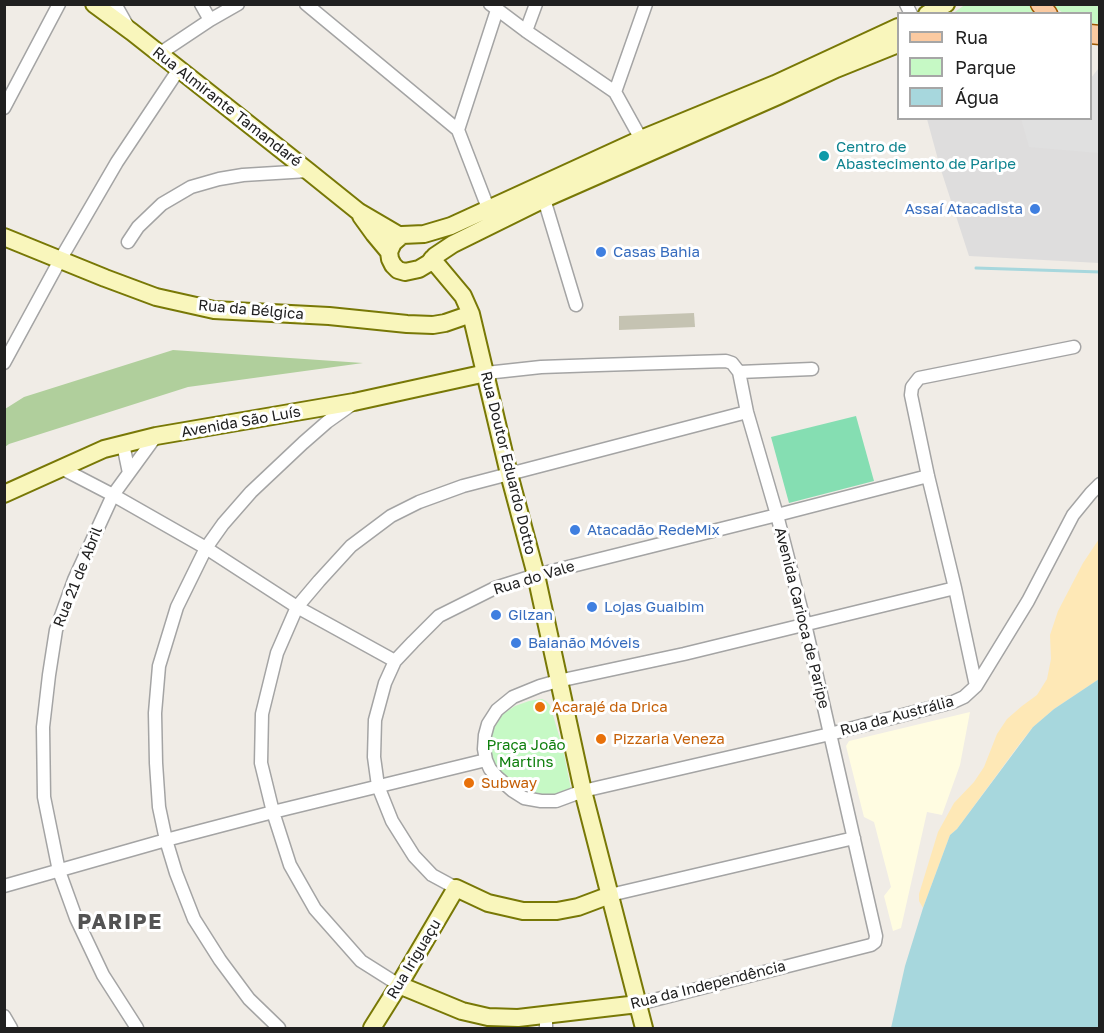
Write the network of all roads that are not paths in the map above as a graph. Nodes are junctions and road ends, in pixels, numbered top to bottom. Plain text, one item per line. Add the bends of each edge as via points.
1 (59, 4) edge
2 (94, 4) edge
3 (115, 4) edge
4 (201, 4) edge
5 (238, 4) edge
6 (306, 4) edge
7 (536, 4) edge
8 (646, 4) edge
9 (946, 4) edge
10 (494, 7) edge
11 (931, 12) edge
12 (210, 20) junction
13 (897, 27) edge
14 (526, 31) junction
15 (132, 32) junction
16 (897, 44) edge
17 (159, 54) junction
18 (179, 69) junction
19 (615, 92) junction
20 (4, 108) edge
21 (458, 130) junction
22 (641, 139) junction
23 (308, 171) junction
24 (544, 199) junction
25 (488, 208) junction
26 (359, 212) junction
27 (400, 236) junction
28 (4, 237) edge
29 (128, 242) dead end
30 (389, 252) junction
31 (432, 259) junction
32 (60, 260) junction
33 (576, 305) dead end
34 (471, 314) junction
35 (1074, 347) dead end
36 (4, 363) edge
37 (812, 369) dead end
38 (739, 372) junction
39 (486, 373) junction
40 (354, 402) junction
41 (316, 409) junction
42 (747, 412) junction
43 (316, 432) junction
44 (156, 436) junction
45 (123, 444) junction
46 (61, 468) junction
47 (129, 473) junction
48 (509, 474) junction
49 (928, 476) junction
50 (1100, 484) edge
51 (4, 494) edge
52 (113, 495) junction
53 (777, 515) junction
54 (206, 549) junction
55 (536, 575) junction
56 (954, 588) junction
57 (297, 607) junction
58 (805, 624) junction
59 (395, 661) junction
60 (558, 681) junction
61 (976, 686) junction
62 (830, 734) junction
63 (486, 760) junction
64 (378, 786) junction
65 (583, 791) junction
66 (273, 812) junction
67 (854, 838) junction
68 (166, 840) junction
69 (59, 871) junction
70 (4, 885) edge
71 (456, 888) junction
72 (610, 895) junction
73 (876, 936) joint
74 (399, 985) junction
75 (638, 1004) junction
76 (4, 1016) edge
77 (546, 1022) edge
78 (11, 1029) edge
79 (137, 1029) edge
80 (279, 1029) edge
81 (372, 1029) edge
82 (644, 1029) edge

1 - 20 street
2 - 15 main road, Rua Almirante Tamandaré
3 - 15 street
4 - 12 street
5 - 12 street
6 - 21 street
7 - 14 street
8 - 19 street
9 - 11 main road
10 - 14 street
10 - 21 street
12 - 17 street
13 - 22 main road via 775,84
14 - 19 street
15 - 17 main road, Rua Almirante Tamandaré
16 - 24 main road
17 - 18 main road, Rua Almirante Tamandaré
18 - 23 main road, Rua Almirante Tamandaré
18 - 32 street via 117,162
19 - 22 street
21 - 25 street
22 - 25 main road
23 - 26 main road, Rua Almirante Tamandaré
23 - 29 street via 219,178 192,187 162,204
24 - 31 main road via 453,244
24 - 33 street
25 - 27 main road via 451,226
26 - 27 main road, Rua Almirante Tamandaré
26 - 30 main road, Rua Almirante Tamandaré
27 - 30 main road
28 - 32 main road, Rua da Bélgica
30 - 31 main road, Rua Almirante Tamandaré via 393,265 405,272 419,269
31 - 34 main road, Rua Doutor Eduardo Dotto via 463,296
32 - 34 main road, Rua da Bélgica via 156,297 214,309 433,325
32 - 36 street
34 - 39 main road, Rua Doutor Eduardo Dotto
35 - 49 street via 919,378 911,395
37 - 38 street
38 - 39 street via 726,361 541,367
38 - 42 street, Avenida Carioca de Paripe
39 - 40 main road, Avenida São Luís
39 - 48 main road, Rua Doutor Eduardo Dotto
40 - 41 main road, Avenida São Luís
40 - 43 street
41 - 43 street
41 - 44 main road, Avenida São Luís
42 - 48 street, Rua da Independência
42 - 53 street, Avenida Carioca de Paripe
43 - 54 street via 251,492
44 - 45 main road, Avenida São Luís
44 - 47 street, Rua 21 de Abril
45 - 46 main road, Avenida São Luís
45 - 47 street
46 - 51 main road, Avenida São Luís
46 - 52 street
47 - 52 street, Rua 21 de Abril
48 - 55 main road, Rua Doutor Eduardo Dotto
48 - 57 street, Rua da Independência via 463,486 391,516 351,546
49 - 53 street, Rua do Vale
49 - 56 street
50 - 61 street, Rua da Austrália via 1072,515 1028,601
52 - 54 street
52 - 69 street, Rua 21 de Abril via 74,579 56,630 49,675 43,727 44,798
53 - 55 street, Rua do Vale
53 - 58 street, Avenida Carioca de Paripe
54 - 57 street
54 - 68 street via 177,607 159,666 156,763
55 - 59 street, Rua do Vale via 495,588 439,616
55 - 60 main road, Rua Doutor Eduardo Dotto
56 - 58 street
56 - 61 street
57 - 59 street
57 - 66 street, Rua da Independência via 277,653 262,714 261,763
58 - 60 street
58 - 62 street, Avenida Carioca de Paripe
59 - 64 street, Rua do Vale via 375,720
60 - 63 street via 513,697 497,710 485,735
60 - 65 main road, Rua Doutor Eduardo Dotto
61 - 62 street, Rua da Austrália via 953,702
62 - 65 street, Rua da Austrália
62 - 67 street, Avenida Carioca de Paripe
63 - 64 street
63 - 65 street via 497,777 525,798 556,801
64 - 66 street
64 - 71 street, Rua do Vale via 392,821 414,856 432,875
65 - 72 main road, Rua Doutor Eduardo Dotto
66 - 68 street
66 - 74 street, Rua da Independência via 290,865 315,909 361,961
67 - 72 street, Rua do Vale
67 - 73 street, Avenida Carioca de Paripe
68 - 69 street
68 - 80 street via 194,919 249,999
69 - 70 street
69 - 79 street, Rua 21 de Abril via 103,975
71 - 72 main road, Rua do Vale via 488,903 523,911 557,911
71 - 74 main road, Rua Iriguaçu
72 - 75 main road, Rua Doutor Eduardo Dotto
73 - 75 street, Rua da Independência via 871,945
74 - 77 main road, Rua da Independência via 462,1011
74 - 81 main road, Rua Iriguaçu
75 - 77 main road, Rua da Independência
75 - 82 main road, Rua Doutor Eduardo Dotto
76 - 78 street

